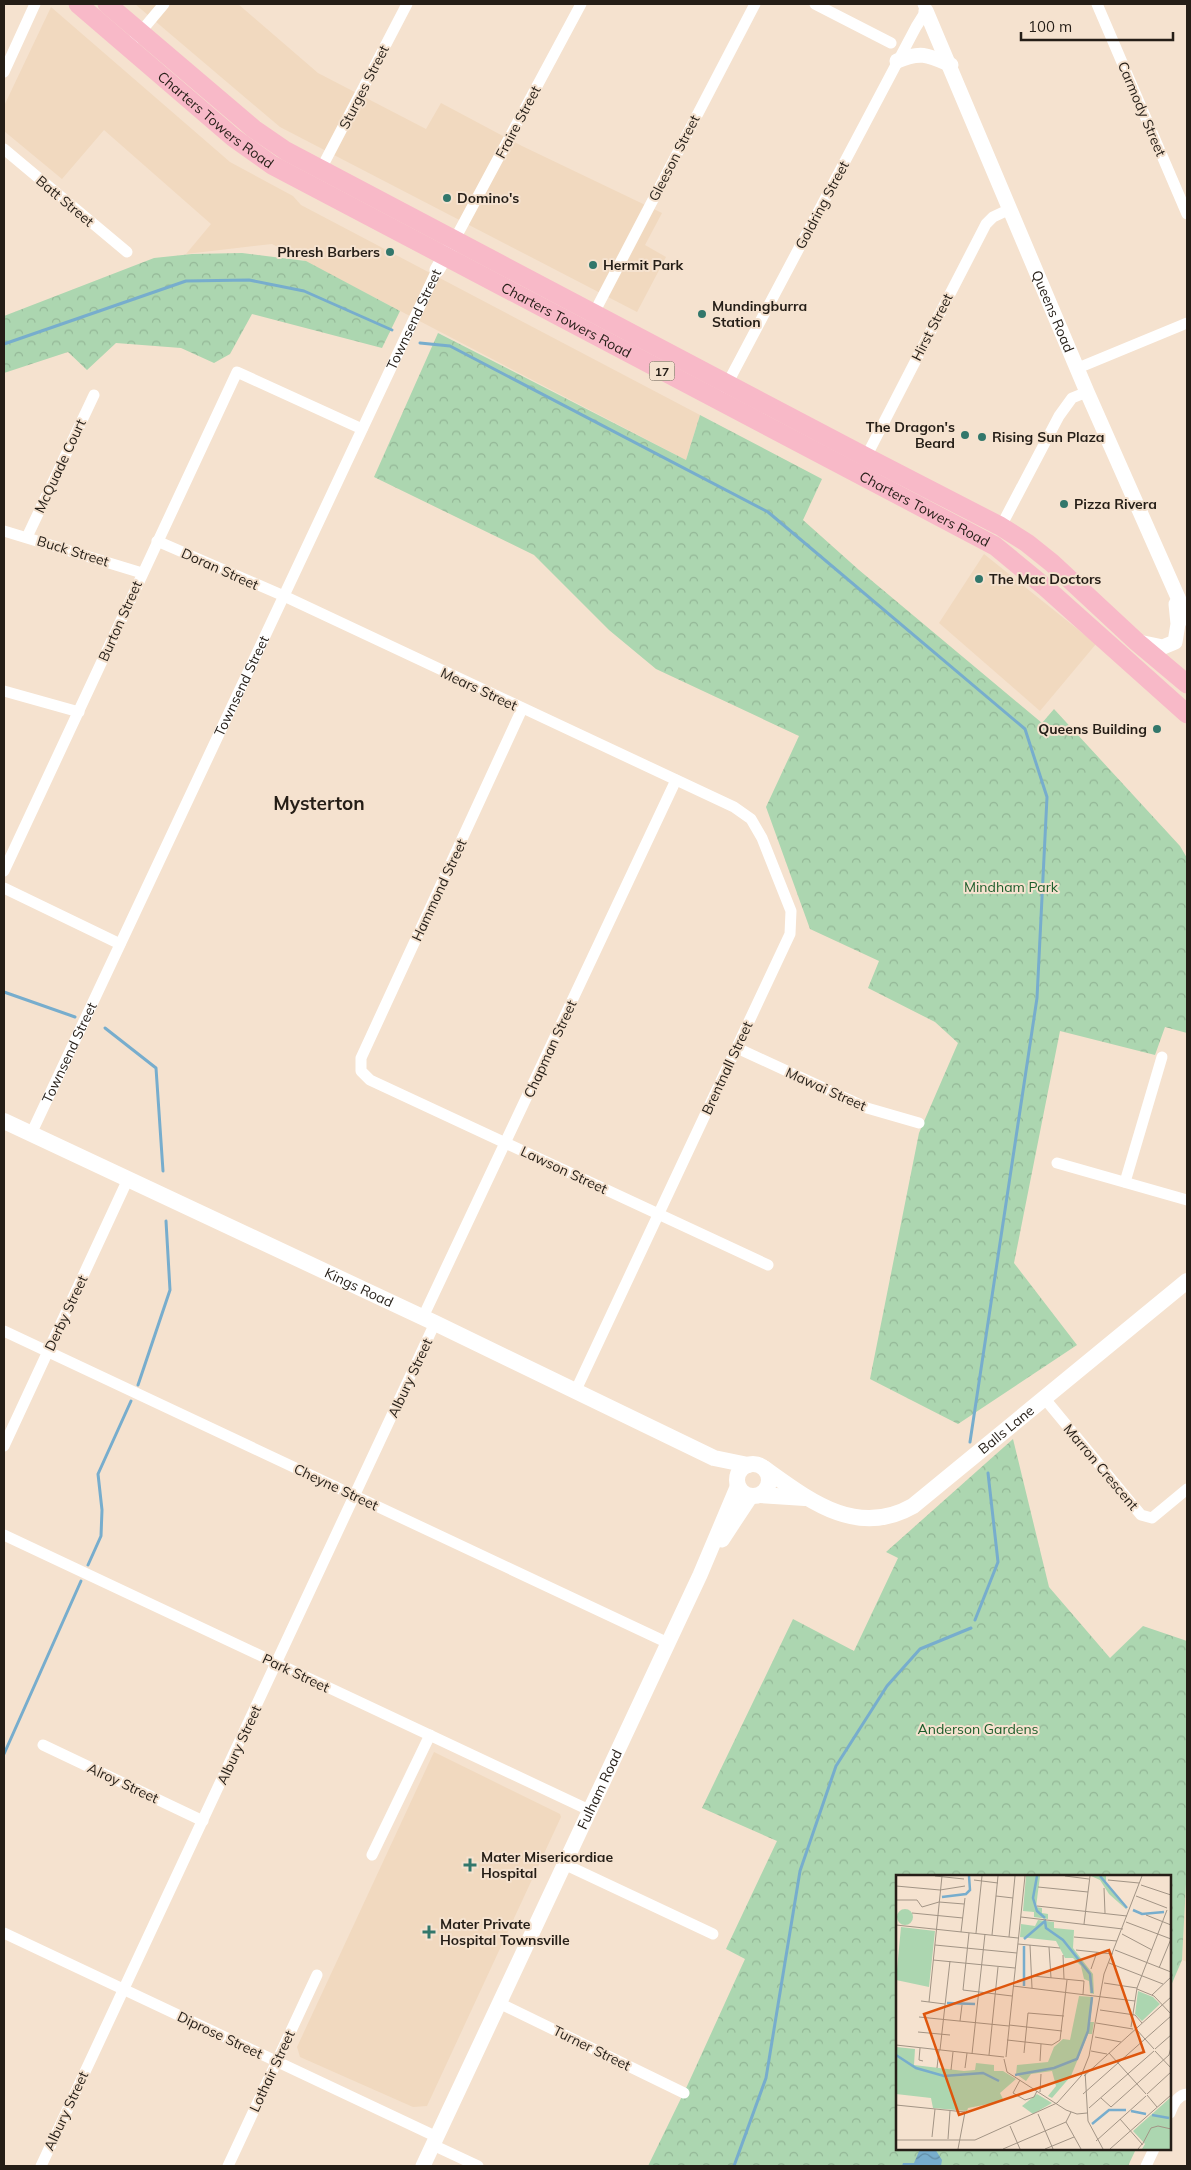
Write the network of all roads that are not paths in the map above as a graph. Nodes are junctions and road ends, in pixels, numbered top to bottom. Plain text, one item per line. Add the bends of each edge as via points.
1 (35, 4) edge
2 (78, 4) edge
3 (107, 4) edge
4 (164, 4) edge
5 (407, 4) edge
6 (581, 4) edge
7 (755, 4) edge
8 (815, 4) edge
9 (1097, 4) edge
10 (925, 7) edge
11 (140, 32) junction
12 (891, 43) dead end
13 (128, 47) junction
14 (898, 61) junction
15 (950, 65) junction
16 (4, 72) edge
17 (4, 149) edge
18 (321, 169) junction
19 (1010, 209) junction
20 (1187, 214) edge
21 (455, 239) junction
22 (126, 252) dead end
23 (441, 263) junction
24 (594, 313) junction
25 (1187, 323) edge
26 (1078, 368) junction
27 (727, 384) junction
28 (1087, 392) junction
29 (94, 395) dead end
30 (719, 400) junction
31 (362, 429) junction
32 (866, 457) junction
33 (1000, 526) junction
34 (4, 531) edge
35 (27, 537) junction
36 (157, 541) junction
37 (994, 546) junction
38 (142, 573) junction
39 (1172, 582) junction
40 (284, 596) junction
41 (1187, 618) edge
42 (1137, 642) junction
43 (1187, 684) edge
44 (4, 691) edge
45 (522, 709) junction
46 (79, 712) junction
47 (1186, 714) edge
48 (676, 780) junction
49 (4, 871) edge
50 (4, 888) edge
51 (120, 944) junction
52 (737, 1048) junction
53 (1162, 1057) dead end
54 (361, 1071) joint
55 (4, 1121) edge
56 (919, 1123) dead end
57 (31, 1134) junction
58 (506, 1143) junction
59 (1057, 1163) dead end
60 (128, 1179) junction
61 (1125, 1182) junction
62 (1187, 1200) edge
63 (658, 1214) junction
64 (768, 1265) dead end
65 (1187, 1281) edge
66 (429, 1320) junction
67 (4, 1332) edge
68 (48, 1352) junction
69 (575, 1392) junction
70 (1045, 1399) junction
71 (4, 1446) edge
72 (714, 1458) junction
73 (756, 1467) junction
74 (738, 1482) junction
75 (1187, 1490) edge
76 (755, 1495) junction
77 (355, 1496) junction
78 (805, 1498) junction
79 (4, 1535) edge
80 (700, 1575) junction
81 (668, 1643) junction
82 (277, 1664) junction
83 (430, 1735) junction
84 (43, 1745) dead end
85 (589, 1810) junction
86 (203, 1821) junction
87 (372, 1855) dead end
88 (564, 1864) junction
89 (4, 1932) edge
90 (713, 1934) dead end
91 (317, 1975) dead end
92 (124, 1989) junction
93 (500, 2003) junction
94 (277, 2061) junction
95 (684, 2093) dead end
96 (1185, 2095) edge
97 (1171, 2110) edge
98 (435, 2141) junction
99 (1154, 2150) edge
100 (41, 2166) edge
101 (228, 2166) edge
102 (424, 2166) edge
103 (478, 2166) edge
104 (1146, 2166) edge

1 - 16 street
2 - 13 main road, Charters Towers Road / 17
3 - 11 main road, Charters Towers Road / 17
4 - 11 street
5 - 18 street, Sturges Street
6 - 21 street, Fraire Street
7 - 24 street, Gleeson Street
8 - 12 street
9 - 20 street, Carmody Street
10 - 14 street, Goldring Street
10 - 15 street, Queens Road
11 - 13 street
11 - 18 main road, Charters Towers Road / 17 via 254,128 286,151
13 - 23 main road, Charters Towers Road / 17 via 234,138 272,165
14 - 15 street via 923,54
14 - 27 street, Goldring Street
15 - 19 street, Queens Road
17 - 22 street, Batt Street
18 - 21 main road, Charters Towers Road / 17
19 - 26 street, Queens Road
19 - 32 street, Hirst Street via 986,224
21 - 23 street, Townsend Street
21 - 24 main road, Charters Towers Road / 17
23 - 30 main road, Charters Towers Road / 17
23 - 31 street, Townsend Street
24 - 27 main road, Charters Towers Road / 17
25 - 26 street
26 - 28 street, Queens Road
27 - 30 street, Goldring Street
27 - 32 main road, Charters Towers Road / 17
28 - 33 street via 1072,398 1059,416
28 - 39 street, Queens Road
29 - 35 street, McQuade Court
30 - 37 main road, Charters Towers Road / 17
31 - 36 street, Burton Street via 237,372
31 - 40 street, Townsend Street
32 - 33 main road, Charters Towers Road / 17
33 - 37 street
33 - 42 main road, Charters Towers Road / 17 via 1052,563
34 - 35 street, Buck Street
35 - 38 street, Buck Street
36 - 38 street, Burton Street
36 - 40 street, Doran Street
37 - 47 main road, Charters Towers Road / 17 via 1045,587
38 - 46 street, Burton Street
39 - 41 street, Queens Road
39 - 42 street via 1177,638 1163,647
40 - 45 street, Mears Street
40 - 51 street, Townsend Street
42 - 43 main road, Charters Towers Road / 17
44 - 46 street
45 - 48 street, Mears Street
45 - 54 street, Hammond Street via 361,1058
46 - 49 street, Burton Street
48 - 52 street, Brentnall Street via 734,807 751,819 762,838 791,911 790,934
48 - 58 street, Chapman Street
50 - 51 street
51 - 57 street, Townsend Street
52 - 56 street, Mawai Street via 867,1108
52 - 63 street, Brentnall Street
53 - 61 street
54 - 58 street, Lawson Street via 370,1080
55 - 57 main road, Kings Road
57 - 60 main road, Kings Road
58 - 63 street, Lawson Street
58 - 66 street, Chapman Street
59 - 61 street
60 - 66 main road, Kings Road
60 - 68 street, Derby Street
61 - 62 street
63 - 64 street, Lawson Street
63 - 69 street, Brentnall Street
65 - 70 main road, Balls Lane
66 - 69 main road, Kings Road
66 - 77 street, Albury Street
67 - 68 street, Cheyne Street
68 - 71 street, Derby Street
68 - 77 street, Cheyne Street
69 - 72 main road, Kings Road
70 - 75 street, Marron Crescent via 1141,1515 1152,1518
70 - 78 main road, Balls Lane via 913,1506 899,1513 864,1520
72 - 73 main road, Kings Road
72 - 74 main road, Kings Road
73 - 74 main road via 743,1468
73 - 76 main road via 769,1477 769,1483
73 - 78 main road, Balls Lane
74 - 76 main road via 746,1494
74 - 80 street, Fulham Road
76 - 78 main road, Balls Lane
76 - 80 street, Fulham Road
77 - 81 street, Cheyne Street
77 - 82 street, Albury Street
79 - 82 street, Park Street
80 - 81 street, Fulham Road
81 - 85 street, Fulham Road
82 - 83 street, Park Street
82 - 86 street, Albury Street
83 - 85 street, Park Street
83 - 87 street
84 - 86 street, Alroy Street
85 - 88 street, Fulham Road
86 - 92 street, Albury Street
88 - 90 street
88 - 93 street, Fulham Road
89 - 92 street, Diprose Street
91 - 94 street, Lothair Street
92 - 94 street, Diprose Street
92 - 100 street, Albury Street
93 - 95 street, Turner Street
93 - 98 street, Fulham Road
94 - 98 street, Diprose Street
94 - 101 street, Lothair Street
96 - 97 street via 1176,2100
98 - 102 street, Fulham Road
98 - 103 street, Diprose Street
99 - 104 street

